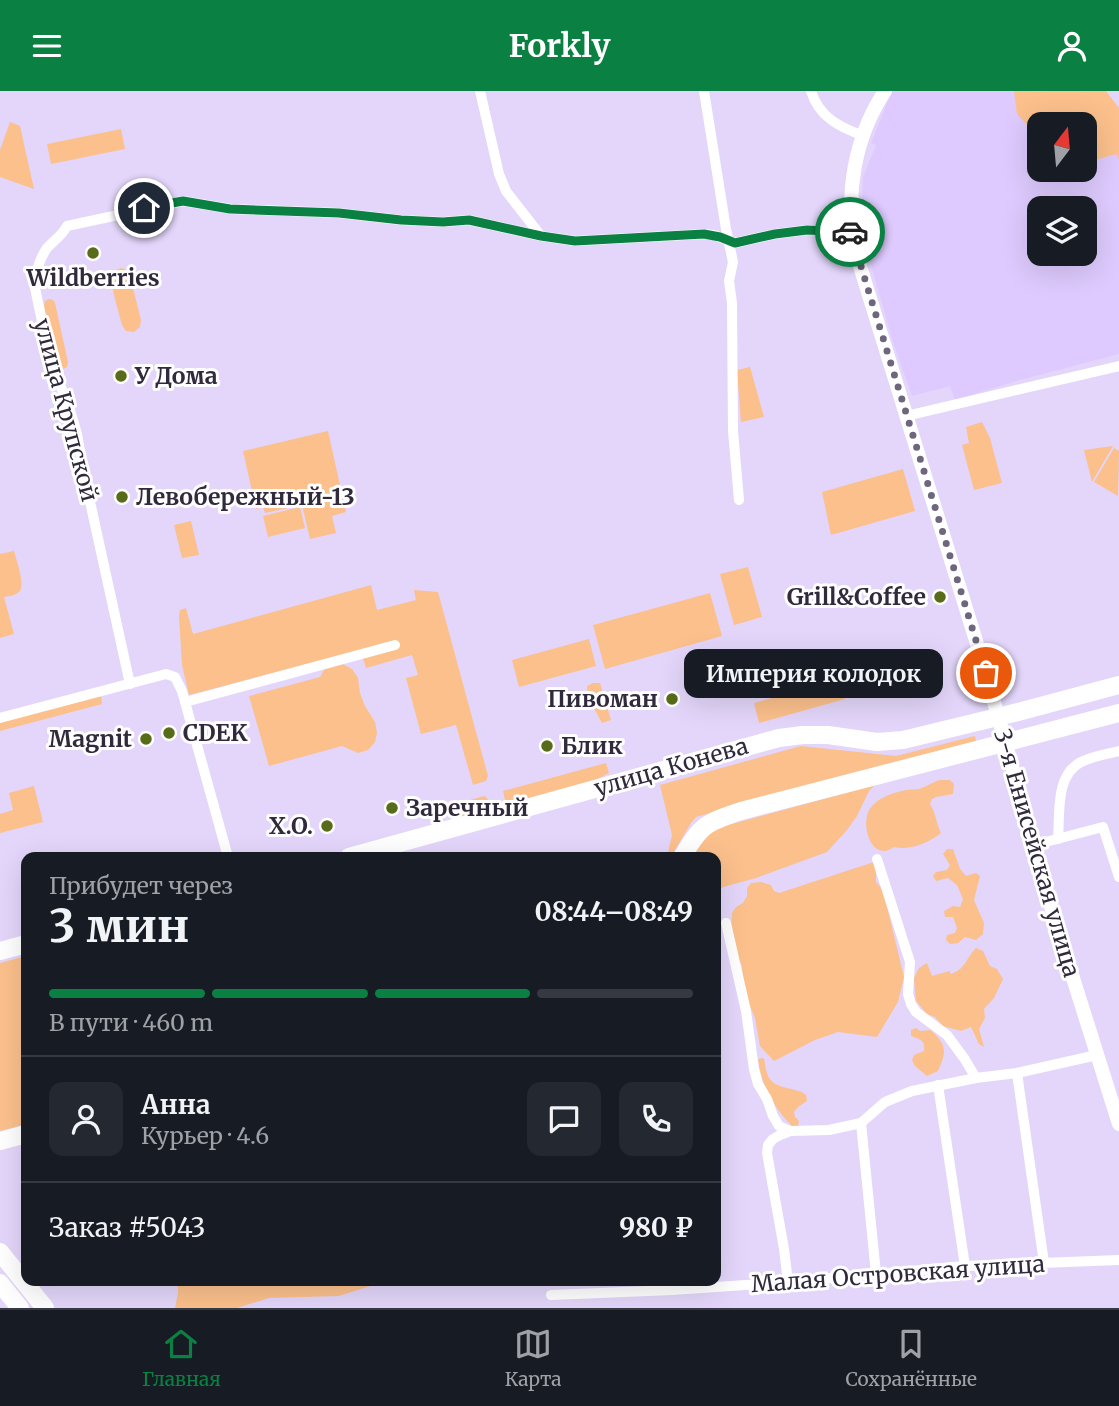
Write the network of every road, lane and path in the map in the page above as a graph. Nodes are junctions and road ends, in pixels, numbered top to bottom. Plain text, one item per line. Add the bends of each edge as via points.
1 (480, 91) edge
2 (704, 91) edge
3 (811, 91) edge
4 (885, 91) edge
5 (863, 136) junction
6 (852, 232) junction
7 (541, 236) junction
8 (729, 241) junction
9 (1119, 366) edge
10 (906, 416) junction
11 (739, 500) dead end
12 (395, 645) dead end
13 (130, 684) junction
14 (1119, 685) edge
15 (185, 702) junction
16 (1119, 713) edge
17 (999, 717) junction
18 (0, 718) edge
19 (1005, 743) junction
20 (1119, 751) edge
21 (1058, 839) junction
22 (1034, 845) junction
23 (227, 852) edge
24 (367, 852) edge
25 (685, 852) edge
26 (877, 859) dead end
27 (1119, 877) edge
28 (726, 923) dead end
29 (21, 945) edge
30 (0, 951) edge
31 (1097, 1055) junction
32 (1017, 1073) junction
33 (976, 1078) junction
34 (938, 1085) junction
35 (861, 1123) junction
36 (1119, 1124) edge
37 (790, 1132) junction
38 (21, 1135) edge
39 (0, 1141) edge
40 (0, 1252) edge
41 (1119, 1259) edge
42 (1044, 1263) junction
43 (965, 1266) junction
44 (876, 1274) junction
45 (21, 1278) edge
46 (788, 1282) junction
47 (0, 1283) edge
48 (27, 1286) edge
49 (551, 1295) dead end
50 (20, 1308) edge
51 (45, 1308) edge

1 - 7 street via 506,191
2 - 8 street
3 - 5 street via 814,103 830,120
4 - 5 street, 3-я Енисейская улица
5 - 6 street, 3-я Енисейская улица via 851,191
6 - 8 street via 807,230
6 - 10 street, 3-я Енисейская улица
7 - 8 street via 575,241 704,234
7 - 13 street, улица Крупской via 469,220 230,209 183,201 66,226 44,254 35,288 52,369 77,434
8 - 11 street
9 - 10 street
10 - 17 street, 3-я Енисейская улица
12 - 15 street
13 - 15 street via 166,674 175,677
13 - 18 street
14 - 17 main road, улица Конева
15 - 23 street
16 - 19 main road
17 - 19 street, 3-я Енисейская улица
17 - 24 main road, улица Конева via 902,740 877,742 828,735 779,738
19 - 22 street, 3-я Енисейская улица
19 - 25 main road via 712,820
20 - 21 street via 1078,763 1069,772 1061,792
21 - 22 street
21 - 27 street via 1103,827
22 - 31 street, 3-я Енисейская улица
26 - 33 street via 910,962 911,1005 947,1035
28 - 37 street via 758,1084 779,1126
29 - 30 main road
31 - 32 street
31 - 36 street, 3-я Енисейская улица
32 - 33 street
32 - 42 street
33 - 34 street
34 - 35 street via 897,1096
34 - 43 street
35 - 37 street
35 - 44 street
37 - 46 street via 773,1139 767,1153
38 - 39 main road
40 - 45 main road
41 - 42 street, Малая Островская улица
42 - 43 street, Малая Островская улица
43 - 44 street, Малая Островская улица
44 - 46 street, Малая Островская улица
46 - 49 street, Малая Островская улица
47 - 50 main road
48 - 51 main road

